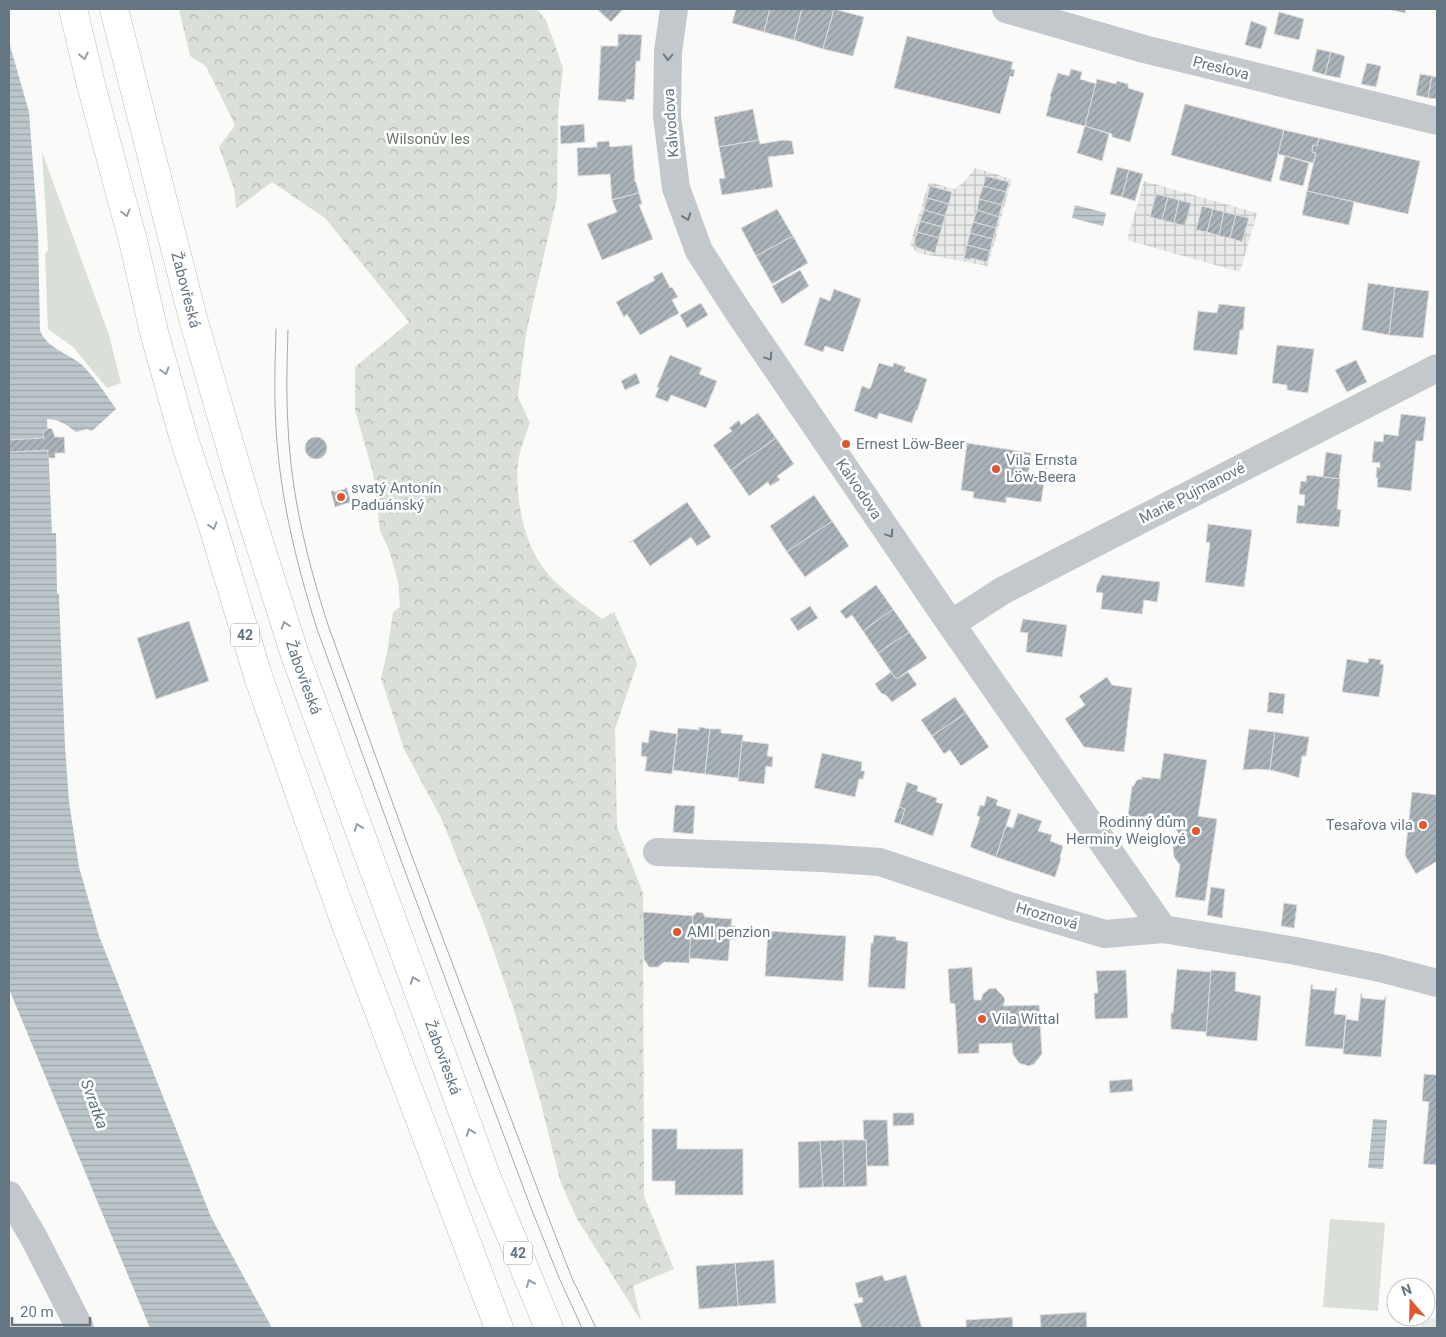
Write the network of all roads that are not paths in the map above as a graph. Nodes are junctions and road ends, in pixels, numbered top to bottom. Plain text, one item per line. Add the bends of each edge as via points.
1 (73, 9) edge
2 (114, 9) edge
3 (674, 9) edge
4 (1006, 9) edge
5 (1437, 121) edge
6 (1437, 368) edge
7 (951, 624) junction
8 (656, 852) dead end
9 (1163, 929) junction
10 (1437, 983) edge
11 (9, 1195) edge
12 (80, 1328) edge
13 (499, 1328) edge
14 (549, 1328) edge

1 -> 13 highway, 42 via 154,332 258,676 339,905
14 -> 2 highway, Žabovřeská / 42 via 487,1178 295,655 194,322
3 -> 7 street, Kalvodova via 668,52 668,116 676,188 699,251
4 - 5 street, Preslova via 1144,49
6 - 7 street, Marie Pujmanové via 1002,591
7 - 9 street, Kalvodova
8 - 9 street, Hroznová via 880,862 1012,907 1105,934
9 - 10 street, Hroznová via 1296,951
11 - 12 street

